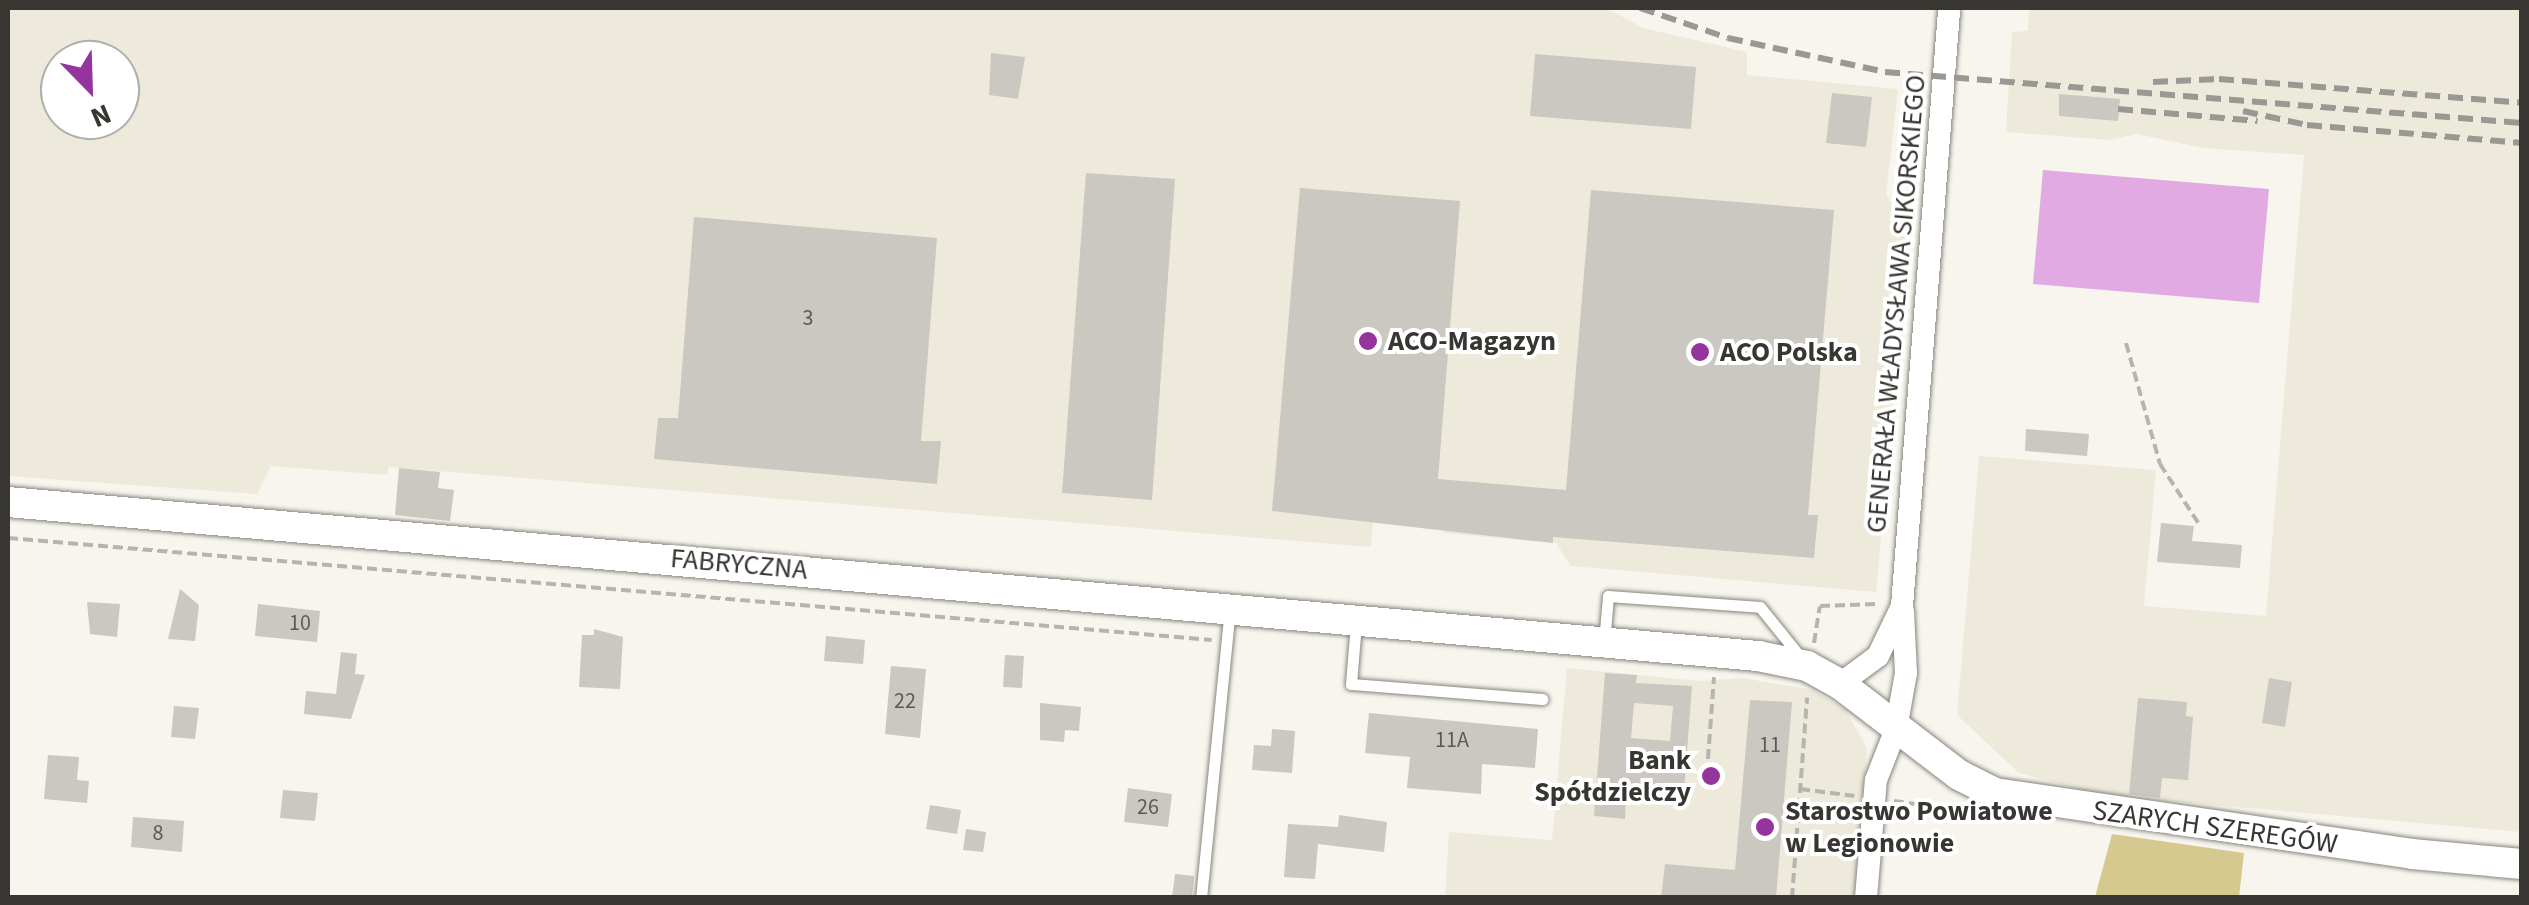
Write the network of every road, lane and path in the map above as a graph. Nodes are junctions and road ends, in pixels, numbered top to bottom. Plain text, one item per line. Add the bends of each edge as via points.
1 (1949, 10) edge
2 (2126, 343) dead end
3 (8, 502) edge
4 (2199, 524) dead end
5 (8, 538) edge
6 (1894, 600) junction
7 (1231, 606) junction
8 (1356, 619) junction
9 (1470, 630) joint
10 (1226, 641) junction
11 (1604, 642) junction
12 (1874, 661) junction
13 (1806, 667) junction
14 (1906, 673) junction
15 (1728, 676) dead end
16 (1714, 677) junction
17 (1703, 678) dead end
18 (1840, 684) junction
19 (1542, 699) dead end
20 (1896, 729) junction
21 (1708, 760) dead end
22 (2522, 864) edge
23 (1200, 898) edge
24 (1792, 898) edge
25 (1866, 898) edge

1 - 6 street, GENERAŁA WŁADYSŁAWA SIKORSKIEGO
2 - 4 path via 2160,464
3 - 7 street, FABRYCZNA
5 - 10 path
6 - 12 street, GENERAŁA WŁADYSŁAWA SIKORSKIEGO
6 - 13 path via 1820,606
6 - 14 street, GENERAŁA WŁADYSŁAWA SIKORSKIEGO
7 - 8 street, FABRYCZNA
7 - 10 lane
8 - 9 street, FABRYCZNA
8 - 19 lane via 1351,684
9 - 11 street, SZARYCH SZEREGÓW
10 - 23 lane
11 - 13 street, SZARYCH SZEREGÓW
11 - 13 lane via 1608,596 1760,607
12 - 14 lane
12 - 18 street, GENERAŁA WŁADYSŁAWA SIKORSKIEGO
13 - 18 street, SZARYCH SZEREGÓW
13 - 24 path
14 - 20 street, GENERAŁA WŁADYSŁAWA SIKORSKIEGO
15 - 16 path
16 - 17 path
16 - 21 path
18 - 20 street, SZARYCH SZEREGÓW
20 - 22 street, SZARYCH SZEREGÓW via 1959,775 2050,805
20 - 25 street, GENERAŁA WŁADYSŁAWA SIKORSKIEGO via 1876,780

